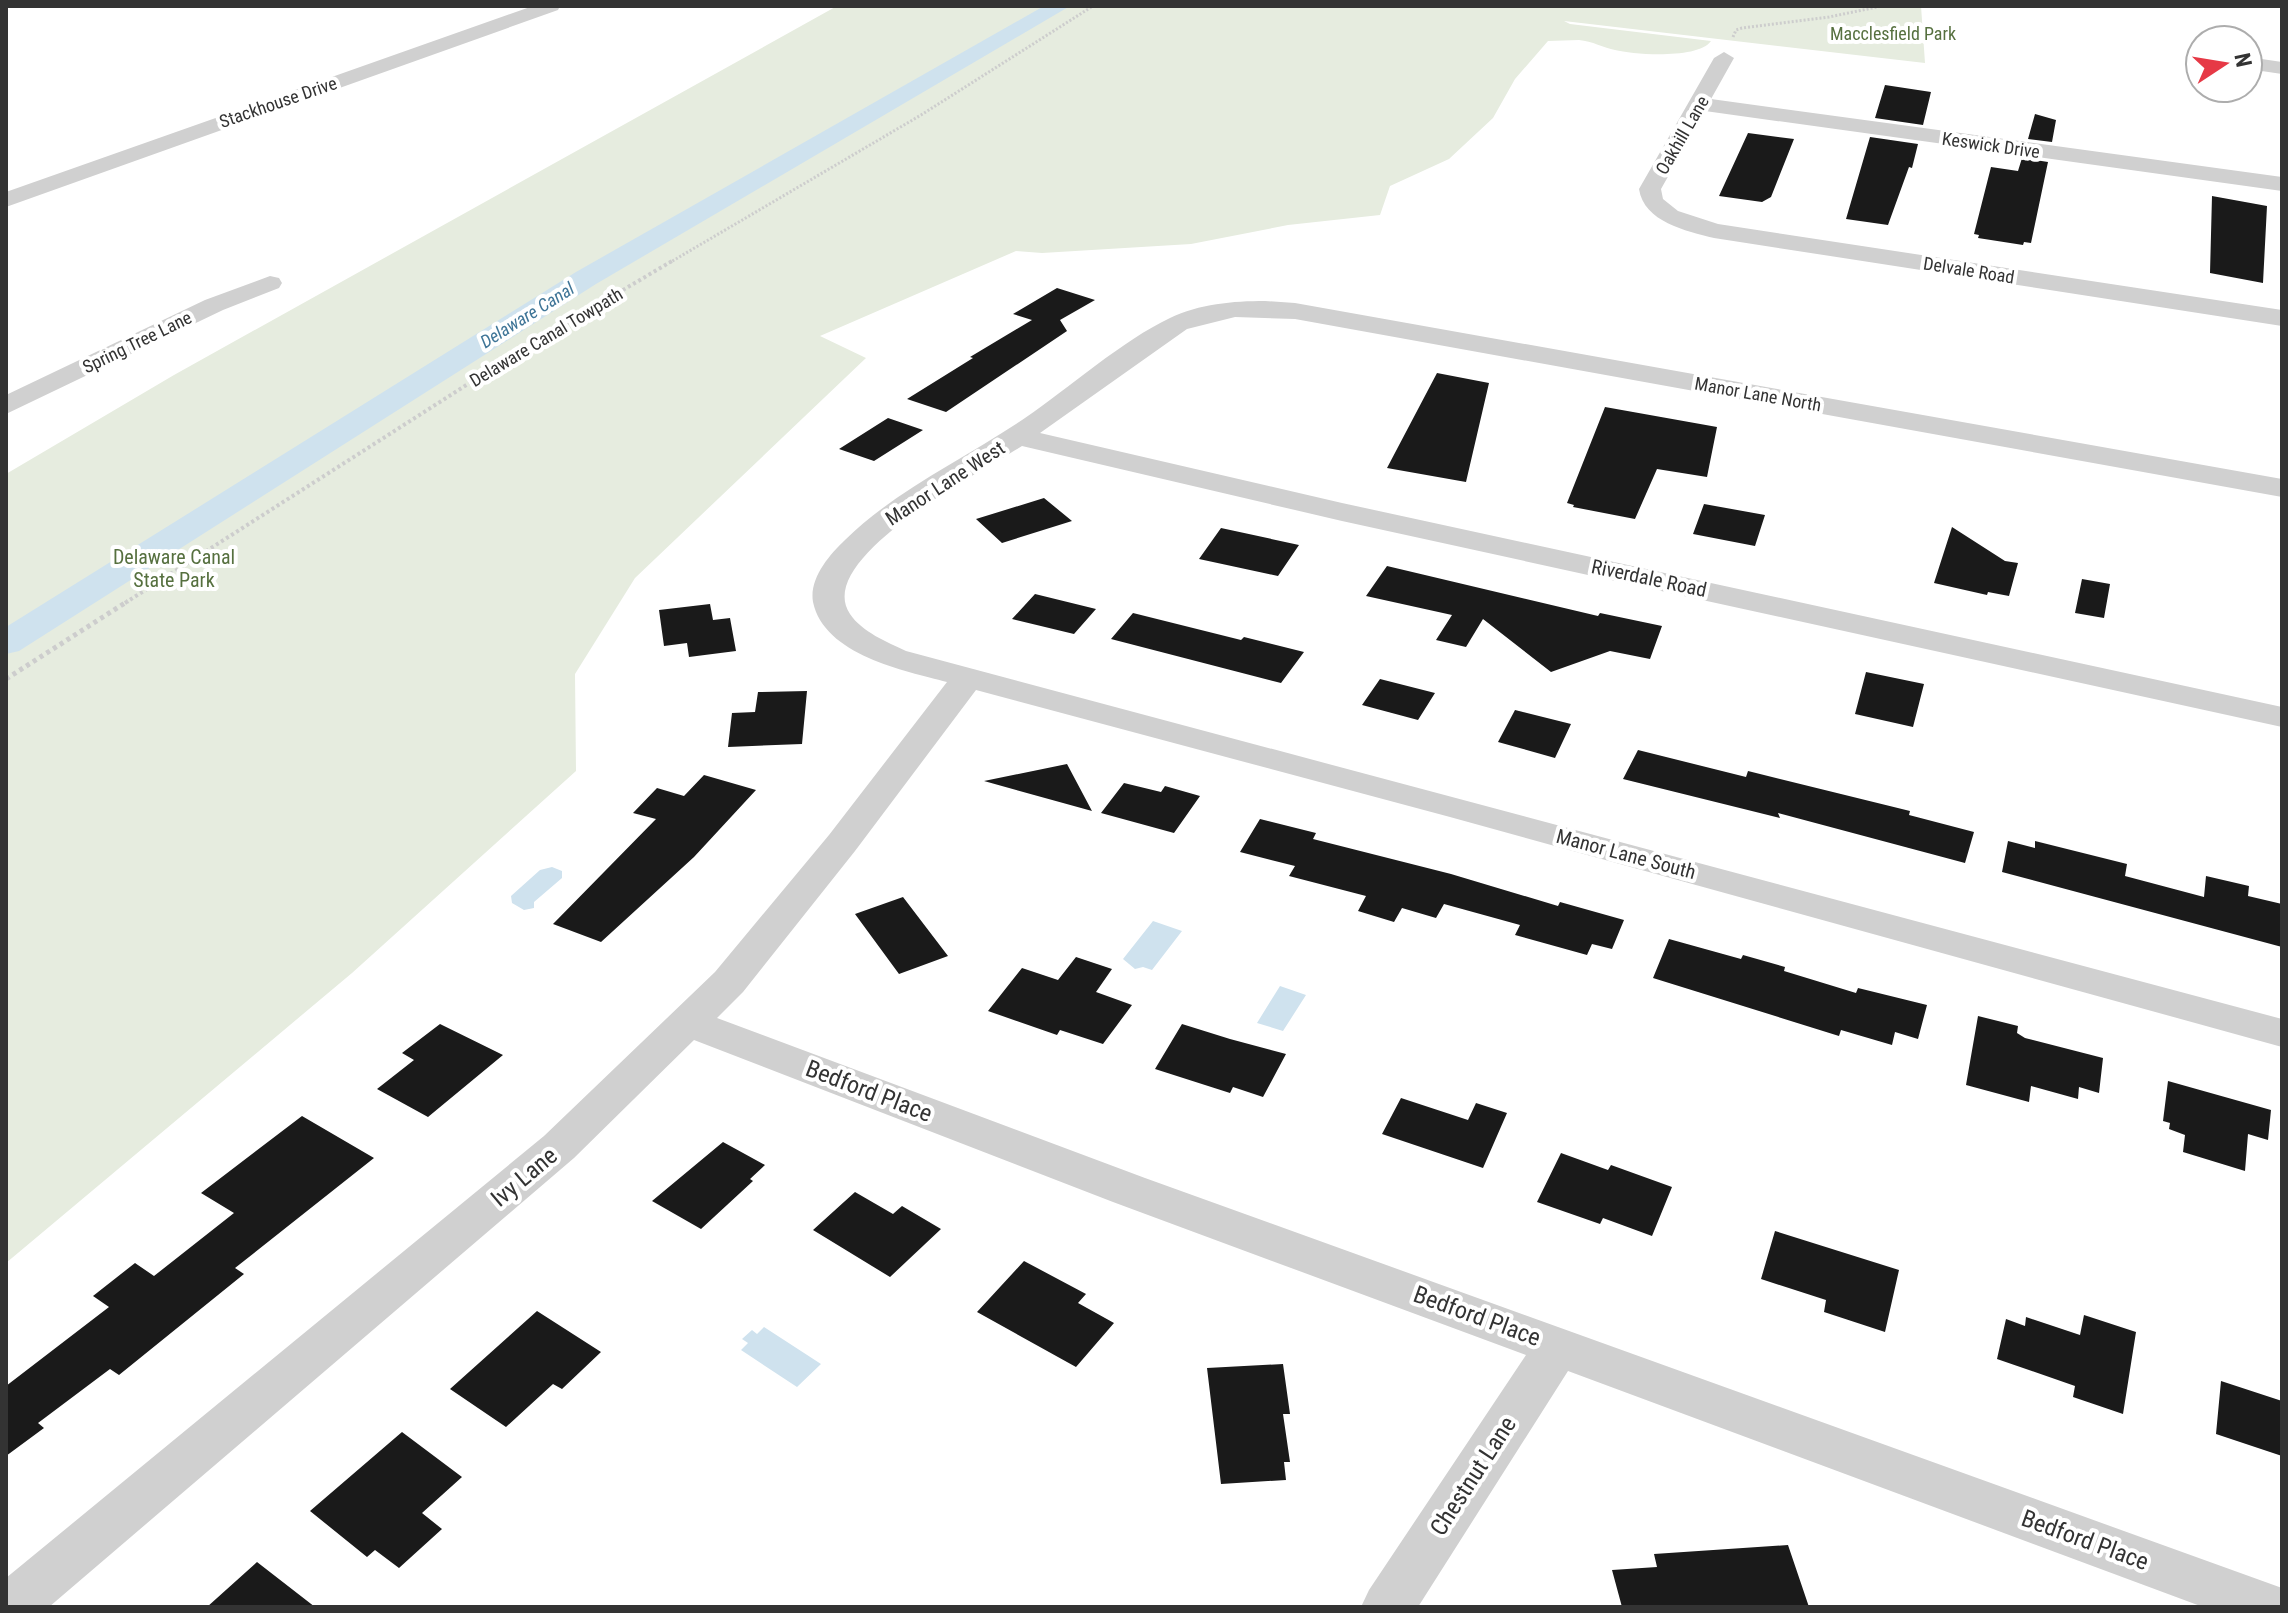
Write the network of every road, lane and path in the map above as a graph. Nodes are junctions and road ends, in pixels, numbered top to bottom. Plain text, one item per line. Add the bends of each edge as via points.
1 (551, 6) edge
2 (1093, 6) edge
3 (1882, 6) edge
4 (1724, 58) joint
5 (1700, 104) junction
6 (2282, 184) edge
7 (6, 200) edge
8 (1660, 210) joint
9 (270, 283) dead end
10 (1233, 309) joint
11 (2282, 318) edge
12 (6, 406) edge
13 (1017, 436) junction
14 (2282, 488) edge
15 (968, 678) junction
16 (6, 679) edge
17 (2282, 717) edge
18 (687, 1022) junction
19 (2282, 1033) edge
20 (1559, 1345) junction
21 (10, 1607) edge
22 (1388, 1607) edge
23 (2268, 1607) edge

1 - 7 street, Stackhouse Drive
2 - 16 path, Delaware Canal Towpath via 921,115 515,354
3 - 4 path via 1742,28 1736,30
4 - 5 street, Oakhill Lane
5 - 6 street, Keswick Drive
5 - 8 street, Oakhill Lane via 1650,189
8 - 11 street, Delvale Road via 1714,231
9 - 12 street, Spring Tree Lane
10 - 13 street, Manor Lane West via 1178,324
10 - 14 street, Manor Lane North via 1295,311
13 - 15 street, Manor Lane West via 881,524 829,584 836,618 870,647
13 - 17 street, Riverdale Road
15 - 18 street, Ivy Lane via 775,928
15 - 19 street, Manor Lane South
18 - 20 street, Bedford Place via 1129,1190
18 - 21 street, Ivy Lane via 559,1147
20 - 22 street, Chestnut Lane
20 - 23 street, Bedford Place

